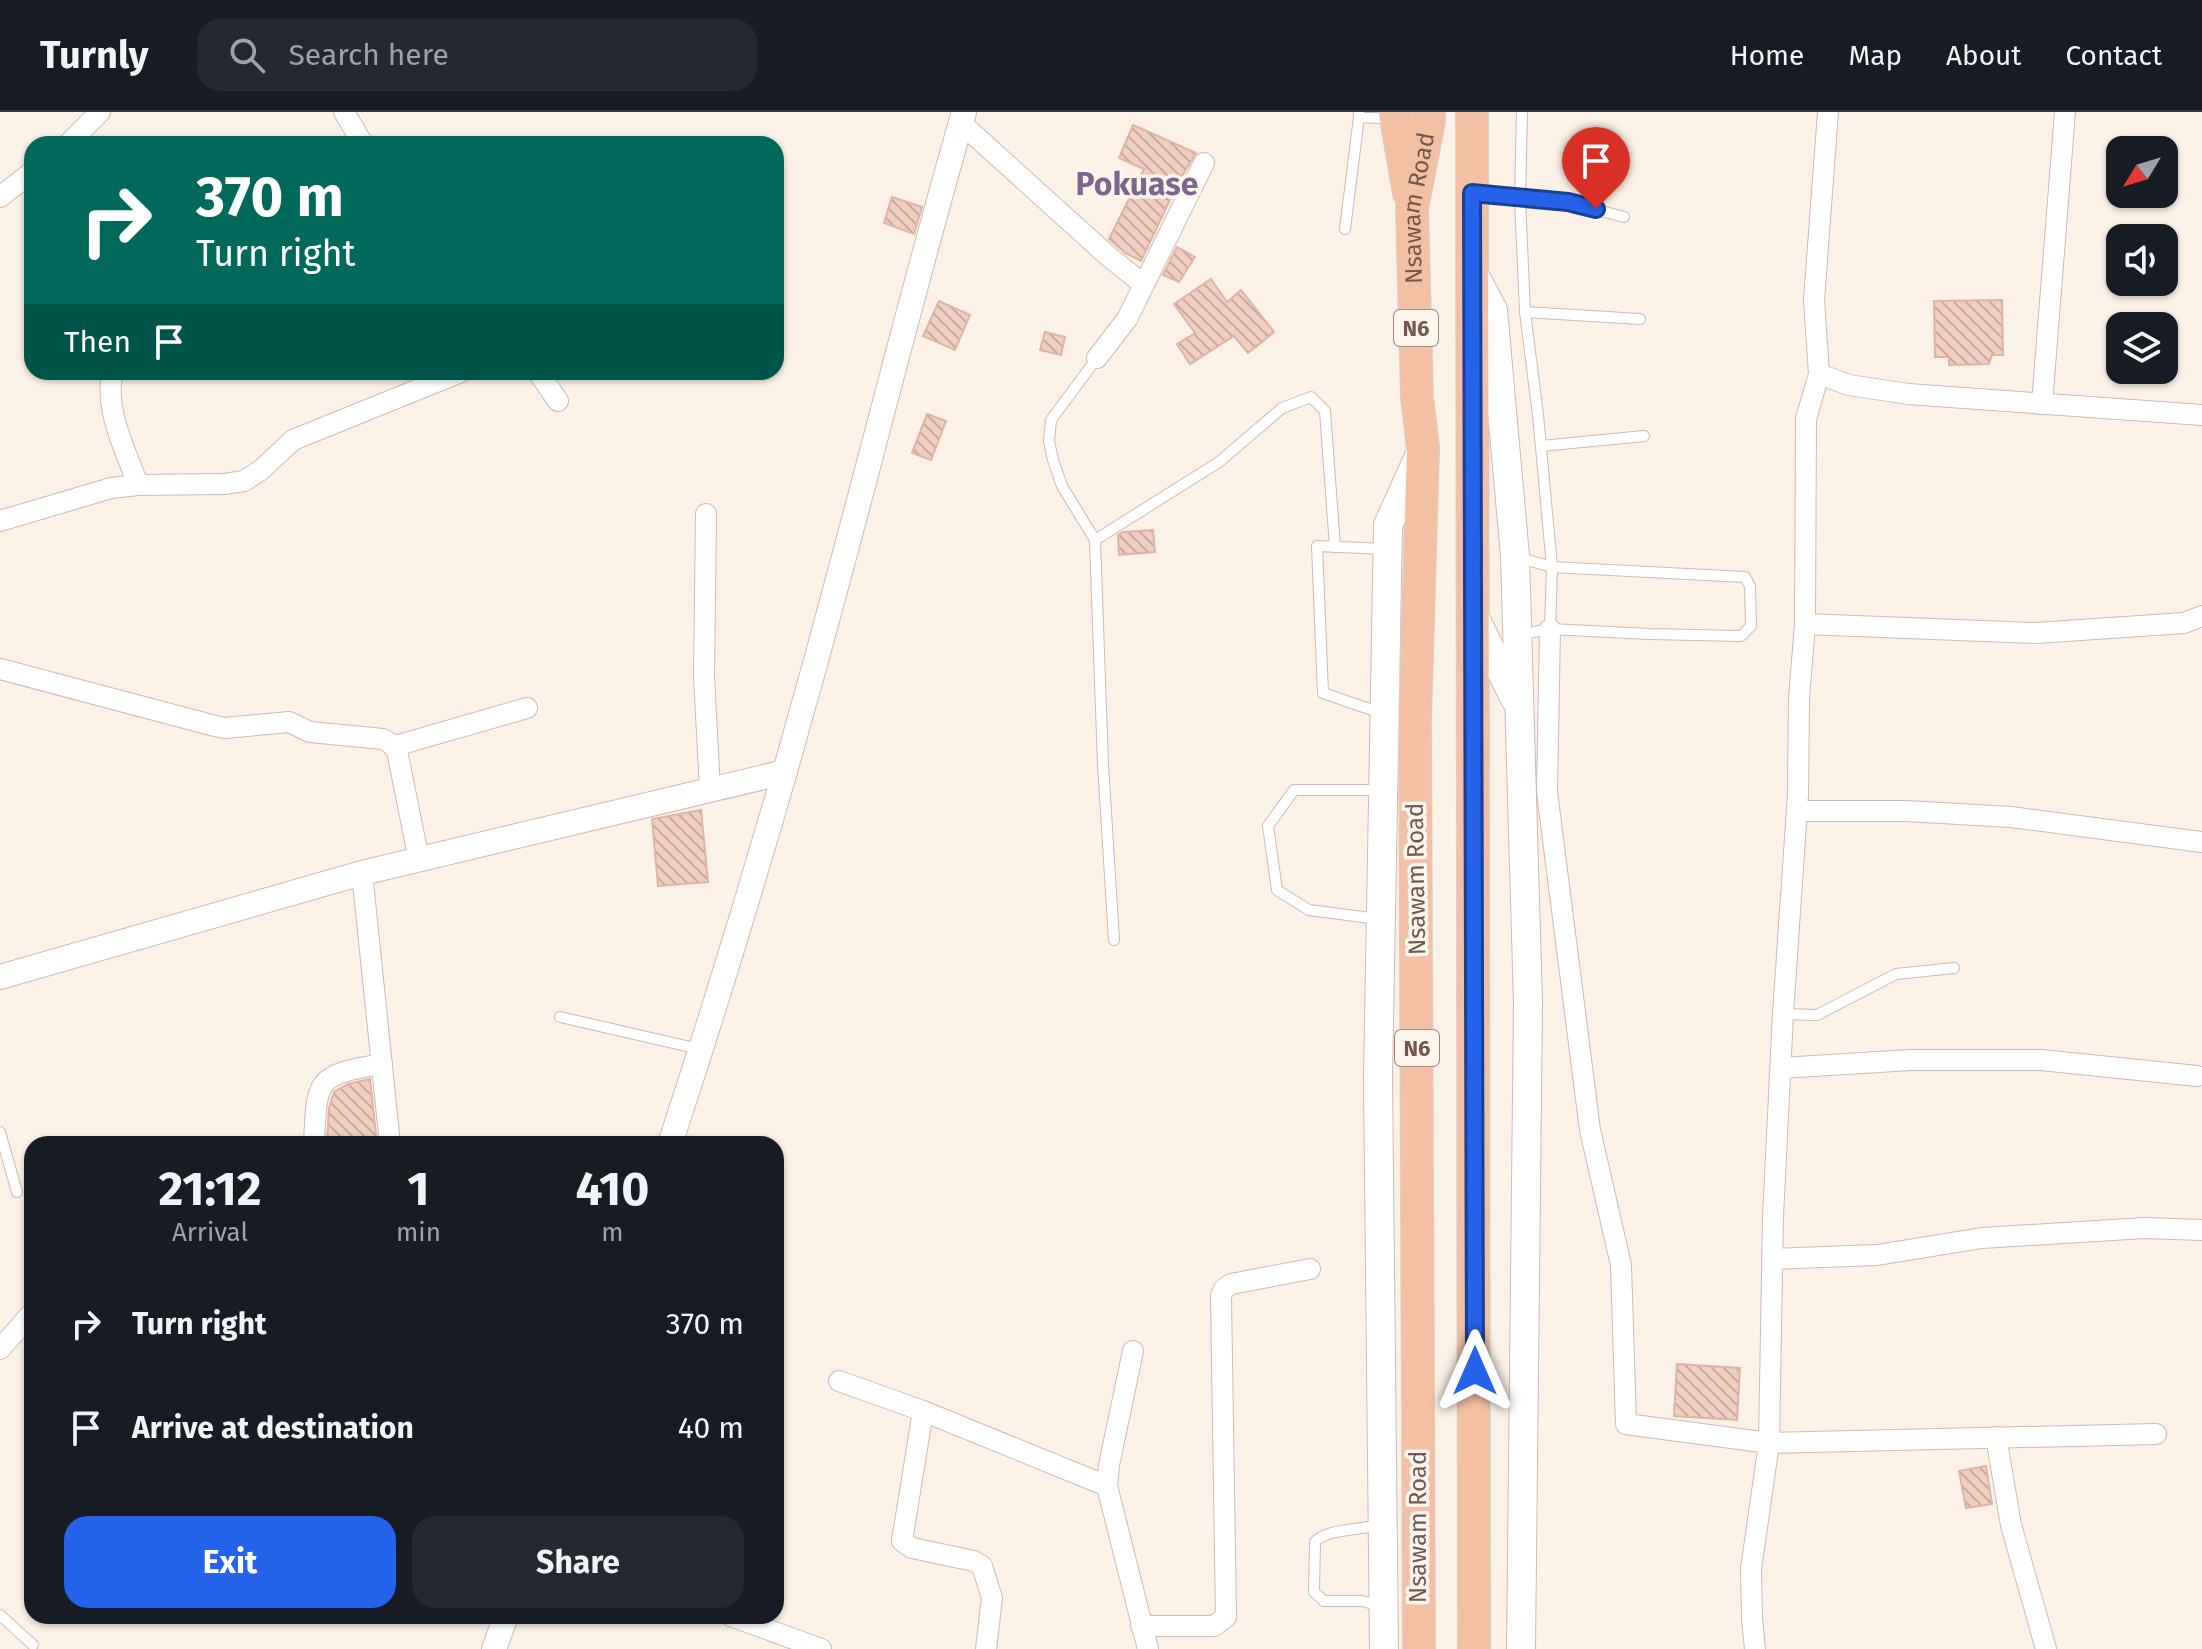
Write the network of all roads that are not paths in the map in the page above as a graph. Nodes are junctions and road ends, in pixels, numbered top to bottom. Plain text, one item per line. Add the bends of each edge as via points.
1 (100, 112) edge
2 (344, 112) edge
3 (1429, 112) edge
4 (1472, 112) edge
5 (1522, 112) edge
6 (1828, 112) edge
7 (2065, 112) edge
8 (1359, 115) edge
9 (1395, 115) edge
10 (963, 118) edge
11 (76, 136) edge
12 (358, 136) edge
13 (1204, 163) dead end
14 (24, 178) edge
15 (1472, 193) junction
16 (0, 197) edge
17 (1520, 199) junction
18 (1412, 208) junction
19 (1624, 217) dead end
20 (1345, 229) dead end
21 (1474, 274) junction
22 (1143, 284) junction
23 (1525, 312) junction
24 (1640, 319) dead end
25 (1097, 358) joint
26 (1819, 374) junction
27 (112, 380) edge
28 (441, 380) edge
29 (544, 380) edge
30 (558, 401) dead end
31 (2042, 404) junction
32 (2202, 415) edge
33 (1644, 436) dead end
34 (1541, 446) junction
35 (1423, 448) junction
36 (138, 485) junction
37 (706, 514) dead end
38 (0, 521) edge
39 (1095, 540) junction
40 (1335, 547) junction
41 (1388, 549) junction
42 (1515, 556) junction
43 (1552, 567) junction
44 (1474, 616) junction
45 (2202, 616) edge
46 (1805, 624) junction
47 (1550, 629) junction
48 (1516, 635) junction
49 (0, 669) edge
50 (1519, 707) junction
51 (527, 708) dead end
52 (1385, 714) junction
53 (395, 746) junction
54 (785, 772) junction
55 (710, 789) junction
56 (1383, 790) junction
57 (1797, 811) junction
58 (2202, 842) edge
59 (419, 860) junction
60 (362, 873) junction
61 (1381, 919) junction
62 (1114, 940) dead end
63 (1954, 968) dead end
64 (0, 977) edge
65 (1783, 1014) junction
66 (560, 1017) dead end
67 (701, 1050) junction
68 (382, 1064) junction
69 (1781, 1068) junction
70 (2197, 1076) dead end
71 (0, 1132) edge
72 (314, 1136) edge
73 (389, 1136) edge
74 (673, 1136) edge
75 (17, 1192) dead end
76 (2202, 1230) edge
77 (1772, 1259) junction
78 (1310, 1269) dead end
79 (24, 1322) edge
80 (0, 1349) edge
81 (1133, 1351) dead end
82 (839, 1381) dead end
83 (923, 1411) junction
84 (2156, 1434) dead end
85 (1996, 1437) junction
86 (1769, 1443) junction
87 (1107, 1486) junction
88 (1383, 1524) junction
89 (1384, 1607) junction
90 (0, 1615) edge
91 (503, 1624) edge
92 (753, 1624) edge
93 (1141, 1626) junction
94 (33, 1645) dead end
95 (494, 1649) edge
96 (821, 1649) edge
97 (986, 1649) edge
98 (1148, 1649) edge
99 (1384, 1649) edge
100 (1419, 1649) edge
101 (1474, 1649) edge
102 (1521, 1649) edge
103 (1755, 1649) edge
104 (2046, 1649) edge

1 - 11 street
2 - 12 street
3 - 18 highway, Nsawam Road / N6
4 - 15 highway, Nsawam Road / N6
5 - 17 lane
6 - 26 street via 1814,300
7 - 31 street
8 - 9 lane
8 - 20 lane
9 - 18 highway
10 - 22 street
10 - 54 street
13 - 22 street
14 - 16 street
15 - 17 lane
15 - 21 highway, Nsawam Road / N6
17 - 19 lane via 1568,202
17 - 23 lane
18 - 35 highway, Nsawam Road / N6
21 - 42 main road via 1493,310
21 - 44 highway, Nsawam Road / N6
22 - 25 street via 1127,319
23 - 24 lane
23 - 34 lane
25 - 39 lane via 1051,420 1049,441 1062,486
26 - 31 street via 1849,385 1908,394
26 - 46 street via 1806,419
27 - 36 street via 112,408
28 - 36 street via 293,440 244,481
29 - 30 street
31 - 32 street
33 - 34 lane
34 - 43 lane
35 - 41 main road via 1388,525
35 - 100 highway, Nsawam Road / N6 via 1415,720
36 - 38 street
37 - 55 street via 704,677
39 - 40 lane via 1219,462 1282,408 1311,397 1325,411
39 - 62 lane
40 - 41 lane
40 - 52 lane via 1317,546 1323,693
41 - 52 main road
42 - 43 lane
42 - 48 main road
43 - 47 lane
43 - 47 lane via 1745,577 1751,626 1741,636
44 - 50 main road
44 - 101 highway, Nsawam Road / N6
45 - 46 street via 2184,623 2036,633
46 - 57 street
47 - 48 lane
47 - 86 street via 1547,792 1590,1130 1621,1265 1626,1424
48 - 50 main road
49 - 53 street via 225,728 289,722 310,732 383,739
50 - 102 main road via 1528,1003
51 - 53 street
52 - 56 main road
53 - 59 street
54 - 55 street
54 - 67 street
55 - 59 street
56 - 61 main road
56 - 61 lane via 1294,790 1268,826 1277,890 1309,910
57 - 58 street via 2011,817
57 - 65 street
59 - 60 street
60 - 64 street
60 - 68 street
61 - 88 main road
63 - 65 lane via 1896,974 1817,1015
65 - 69 street
66 - 67 lane
67 - 74 street
68 - 72 street via 348,1070 320,1086
68 - 73 street
69 - 70 street via 2041,1060
69 - 77 street
71 - 75 lane
76 - 77 street via 2145,1228 1982,1238 1877,1255
77 - 86 street
78 - 93 street via 1231,1284 1221,1296 1226,1617 1214,1626
79 - 80 street
81 - 87 street
82 - 83 street
83 - 87 street
83 - 97 street via 902,1541 982,1566 992,1598
84 - 85 street
85 - 86 street
85 - 104 street via 2011,1525
86 - 103 street via 1751,1569
87 - 93 street
88 - 89 main road
88 - 89 lane via 1320,1536 1315,1542 1314,1592 1324,1601
89 - 99 main road
90 - 94 lane
91 - 95 street
92 - 96 street
93 - 98 street

